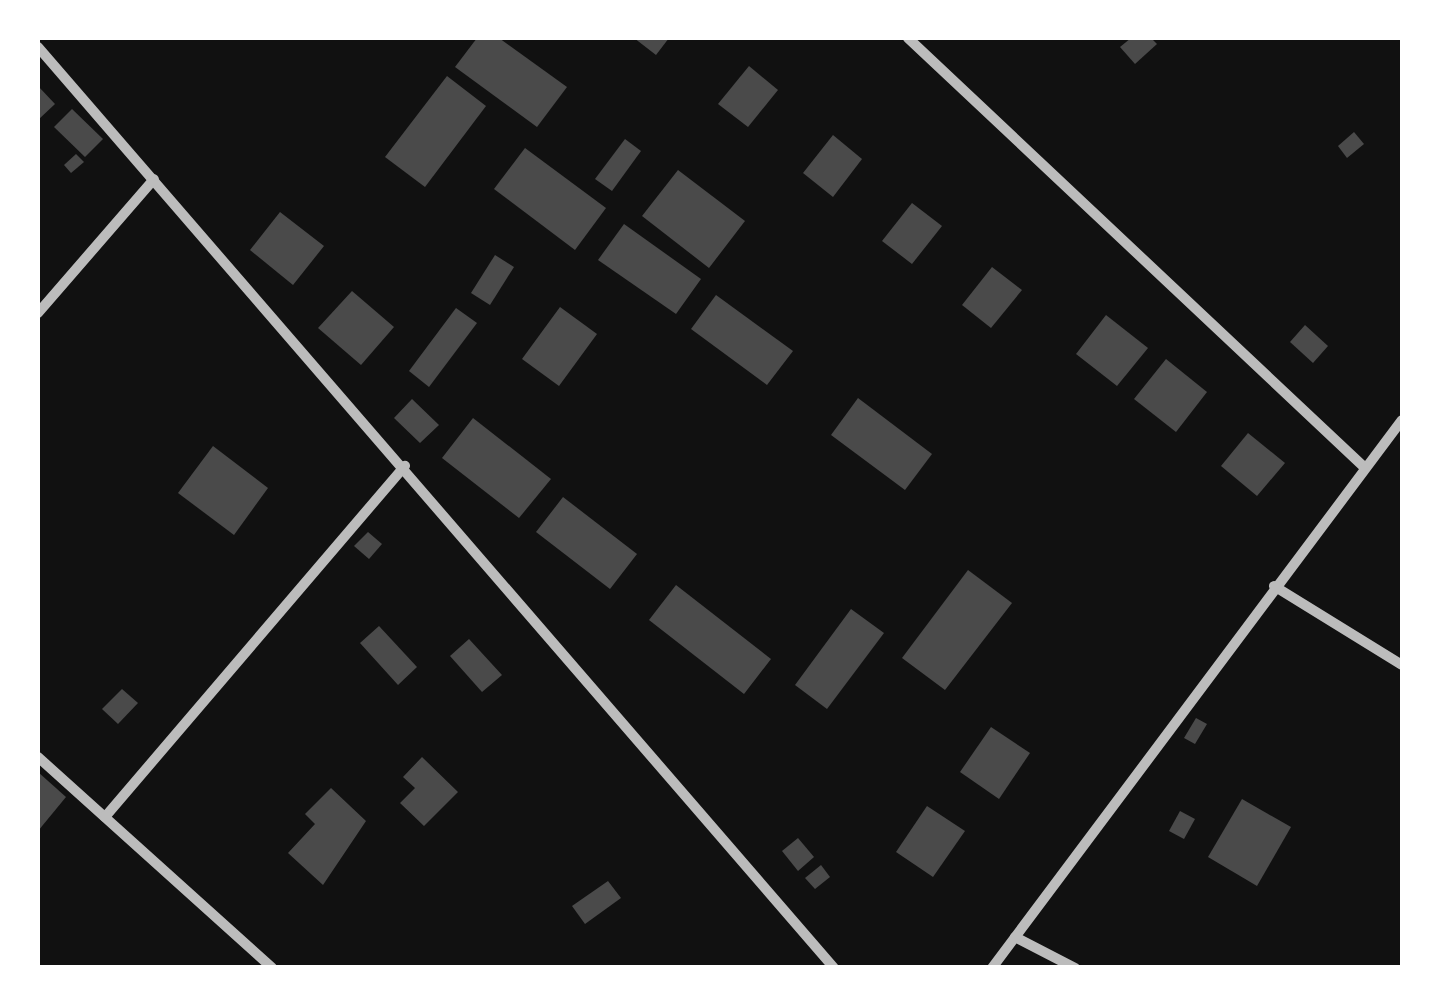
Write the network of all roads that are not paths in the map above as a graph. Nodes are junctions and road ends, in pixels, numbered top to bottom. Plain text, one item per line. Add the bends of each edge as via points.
1 (908, 38) edge
2 (38, 47) edge
3 (154, 179) junction
4 (38, 313) edge
5 (1402, 420) edge
6 (405, 466) junction
7 (1363, 466) junction
8 (1274, 586) junction
9 (1402, 665) edge
10 (38, 758) edge
11 (105, 817) junction
12 (1015, 937) junction
13 (272, 968) edge
14 (834, 968) edge
15 (992, 968) edge
16 (1075, 968) edge

1 - 7 street
2 - 3 street
3 - 4 street
3 - 6 street
5 - 7 street
6 - 11 street
6 - 14 street
7 - 8 street
8 - 9 street
8 - 12 street
10 - 11 street
11 - 13 street
12 - 15 street
12 - 16 street

